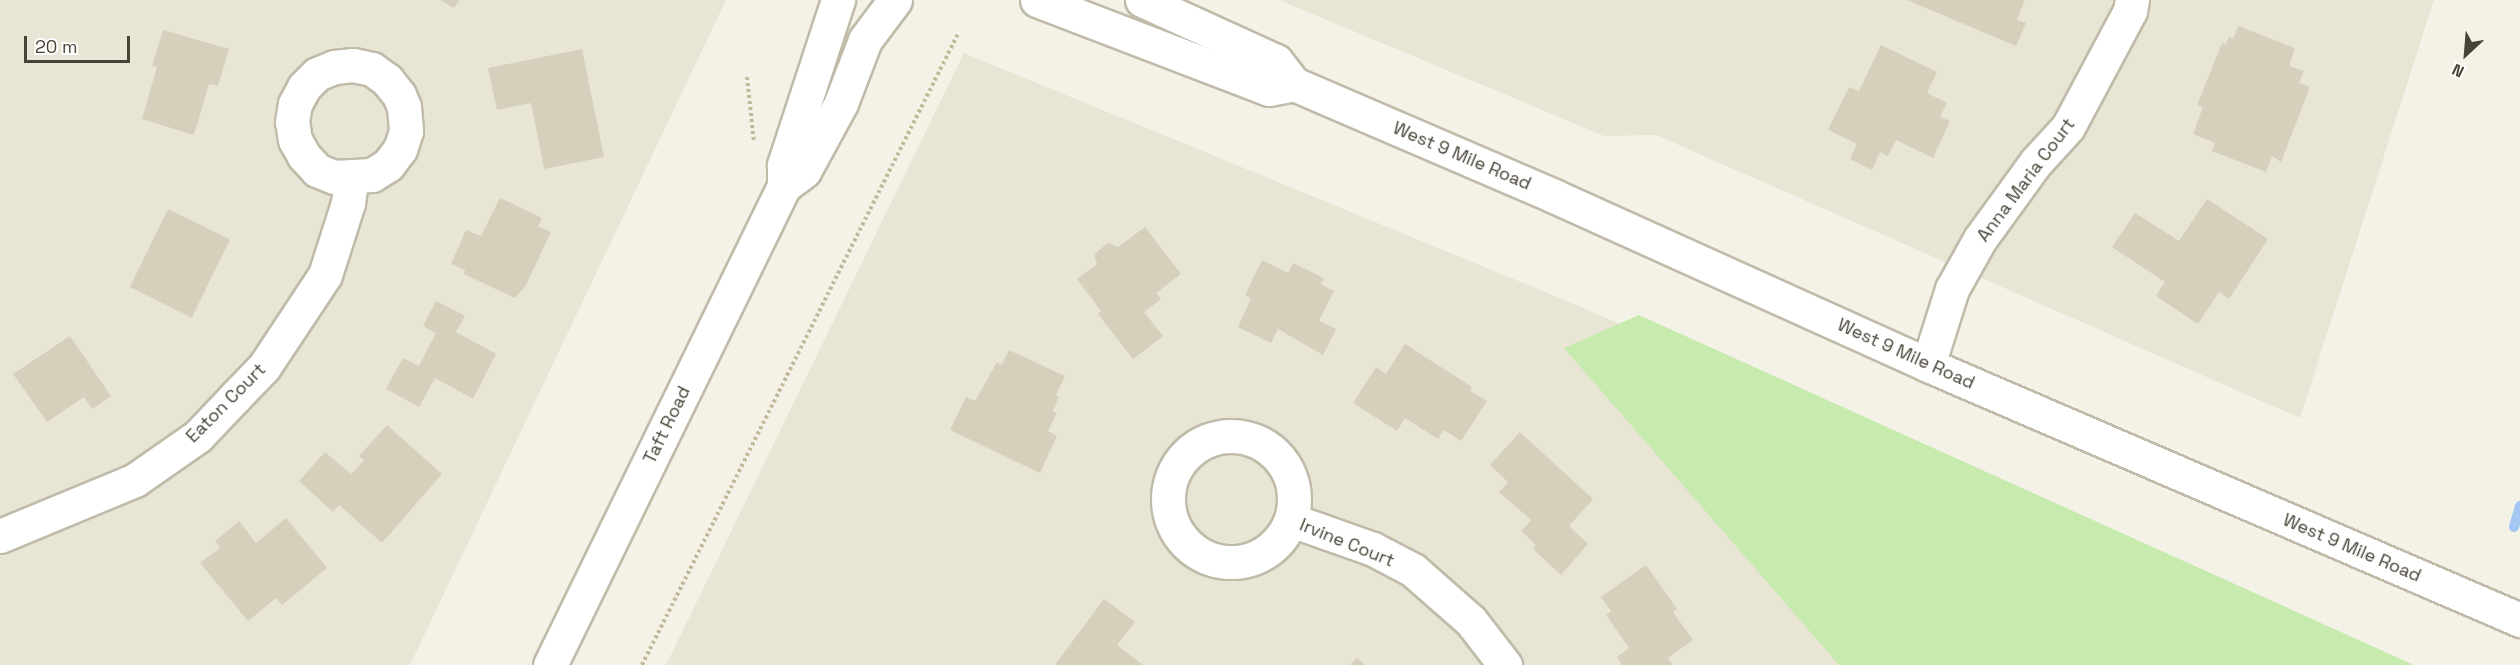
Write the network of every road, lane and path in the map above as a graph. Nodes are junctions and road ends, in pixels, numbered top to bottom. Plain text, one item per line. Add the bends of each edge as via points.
1 (838, 0) edge
2 (895, 0) edge
3 (1037, 0) edge
4 (1142, 0) edge
5 (2132, 0) edge
6 (958, 34) dead end
7 (1294, 84) junction
8 (352, 176) dead end
9 (784, 186) junction
10 (1928, 365) junction
11 (1291, 520) dead end
12 (0, 536) edge
13 (2520, 620) edge
14 (550, 665) edge
15 (642, 665) edge
16 (1505, 665) edge

1 - 9 street, Taft Road via 784,165
2 - 9 street, Taft Road via 865,40 841,104 804,171
3 - 7 street, West 9 Mile Road via 1269,89
4 - 7 street, West 9 Mile Road via 1276,61
5 - 10 street, Anna Maria Court via 2130,11 2068,127 2036,162 1980,239 1952,289
6 - 15 path
7 - 10 street, West 9 Mile Road via 1543,191
8 - 12 street, Eaton Court via 348,203 325,275 264,367 198,436 135,480
9 - 14 street, Taft Road
10 - 13 street, West 9 Mile Road
11 - 16 street, Irvine Court via 1373,549 1413,570 1472,621

